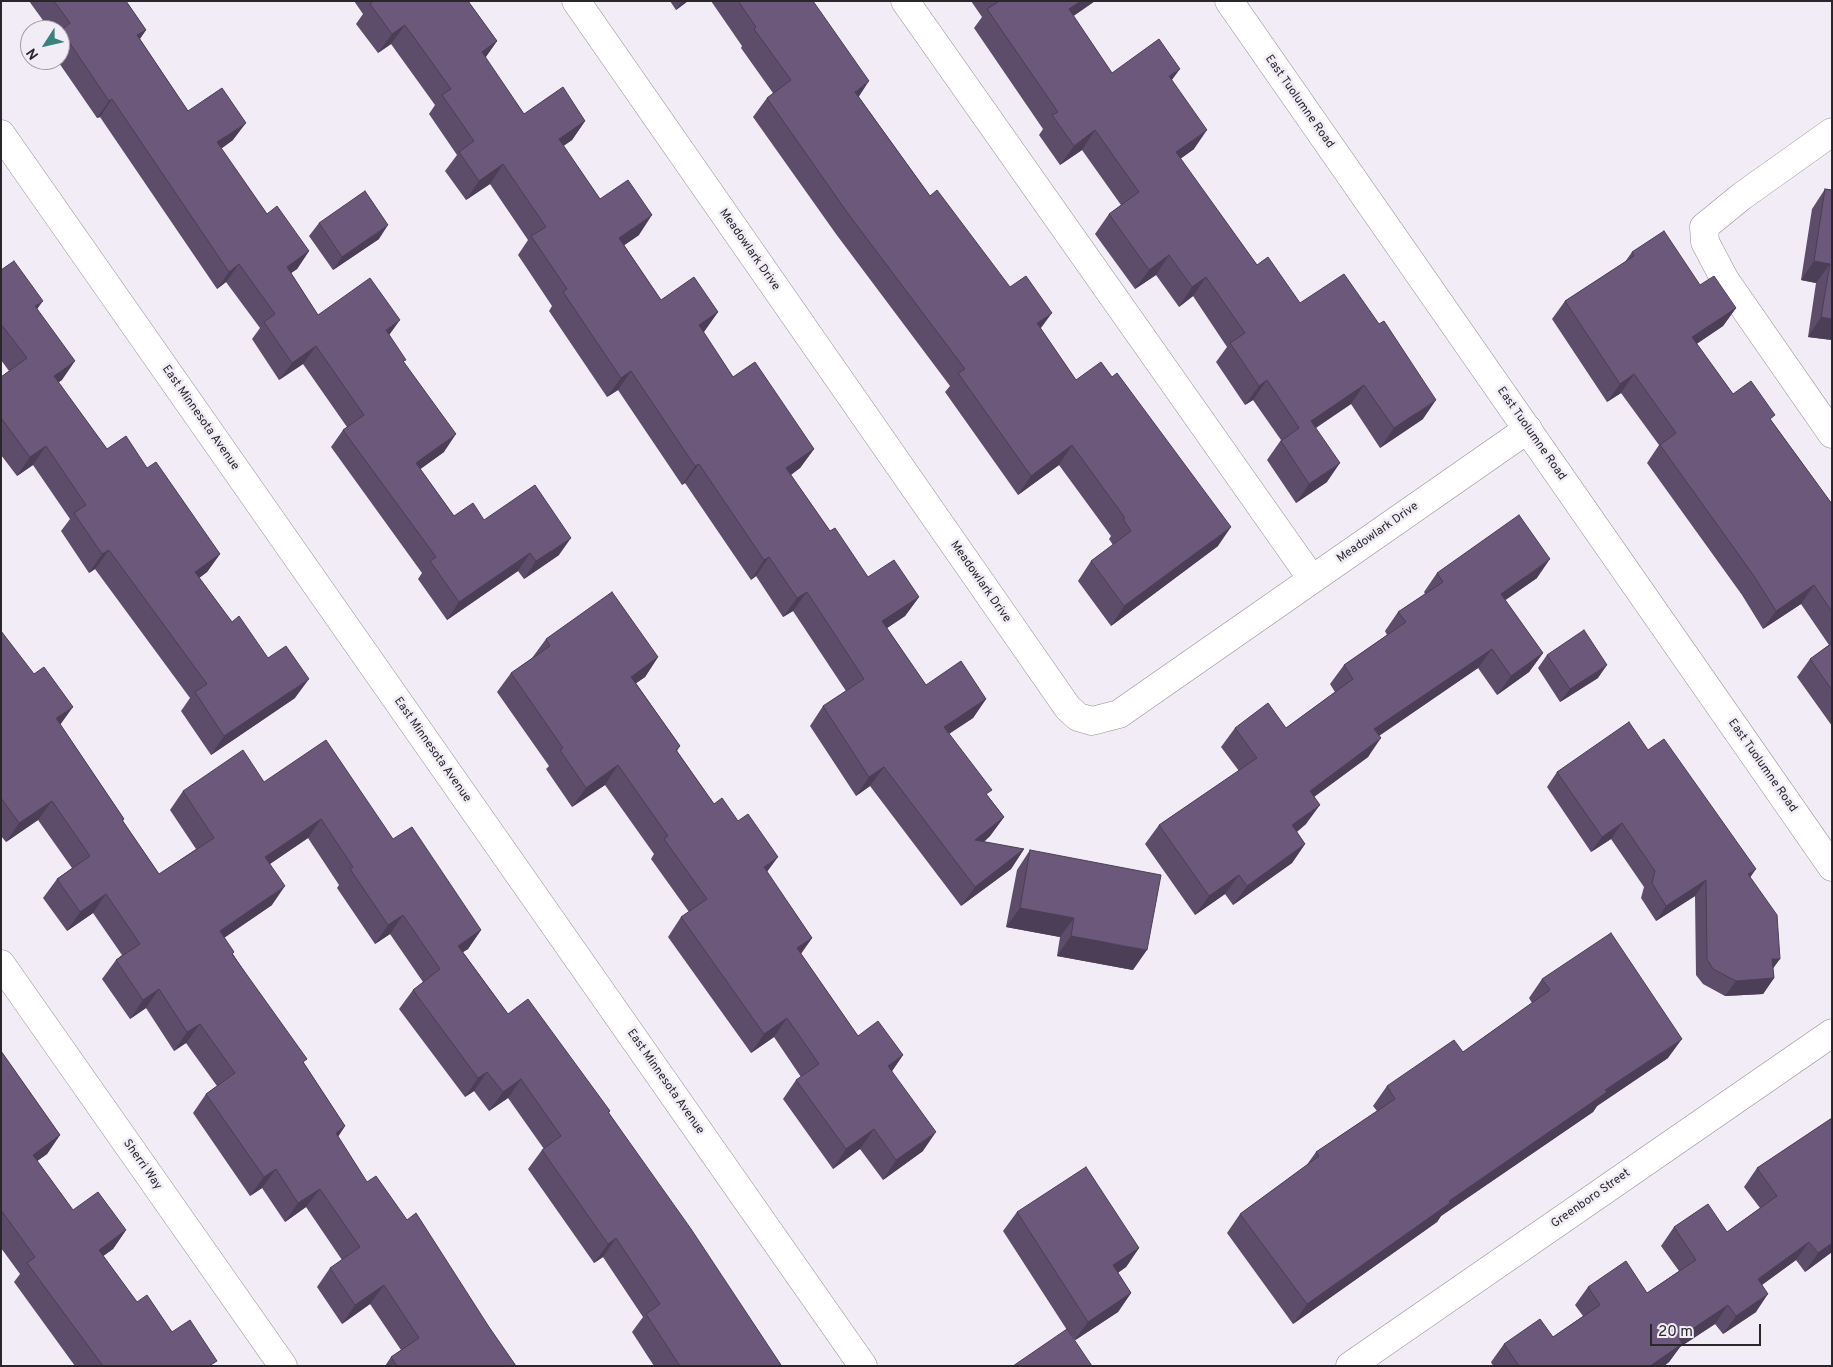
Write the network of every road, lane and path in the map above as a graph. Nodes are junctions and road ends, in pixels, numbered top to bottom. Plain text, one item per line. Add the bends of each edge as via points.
1 (576, 1) edge
2 (904, 1) edge
3 (1229, 1) edge
4 (1832, 132) edge
5 (1, 134) edge
6 (1528, 429) junction
7 (1832, 434) edge
8 (1312, 579) junction
9 (1832, 866) edge
10 (1, 964) edge
11 (1832, 1033) edge
12 (283, 1366) edge
13 (864, 1366) edge
14 (1350, 1366) edge

1 - 8 street, Meadowlark Drive via 1068,708 1078,717 1092,721 1119,714
2 - 8 street
3 - 6 street, East Tuolumne Road
4 - 7 street via 1704,227 1705,242 1725,280
5 - 13 street, East Minnesota Avenue
6 - 8 street, Meadowlark Drive
6 - 9 street, East Tuolumne Road
10 - 12 street, Sherri Way
11 - 14 street, Greenboro Street

